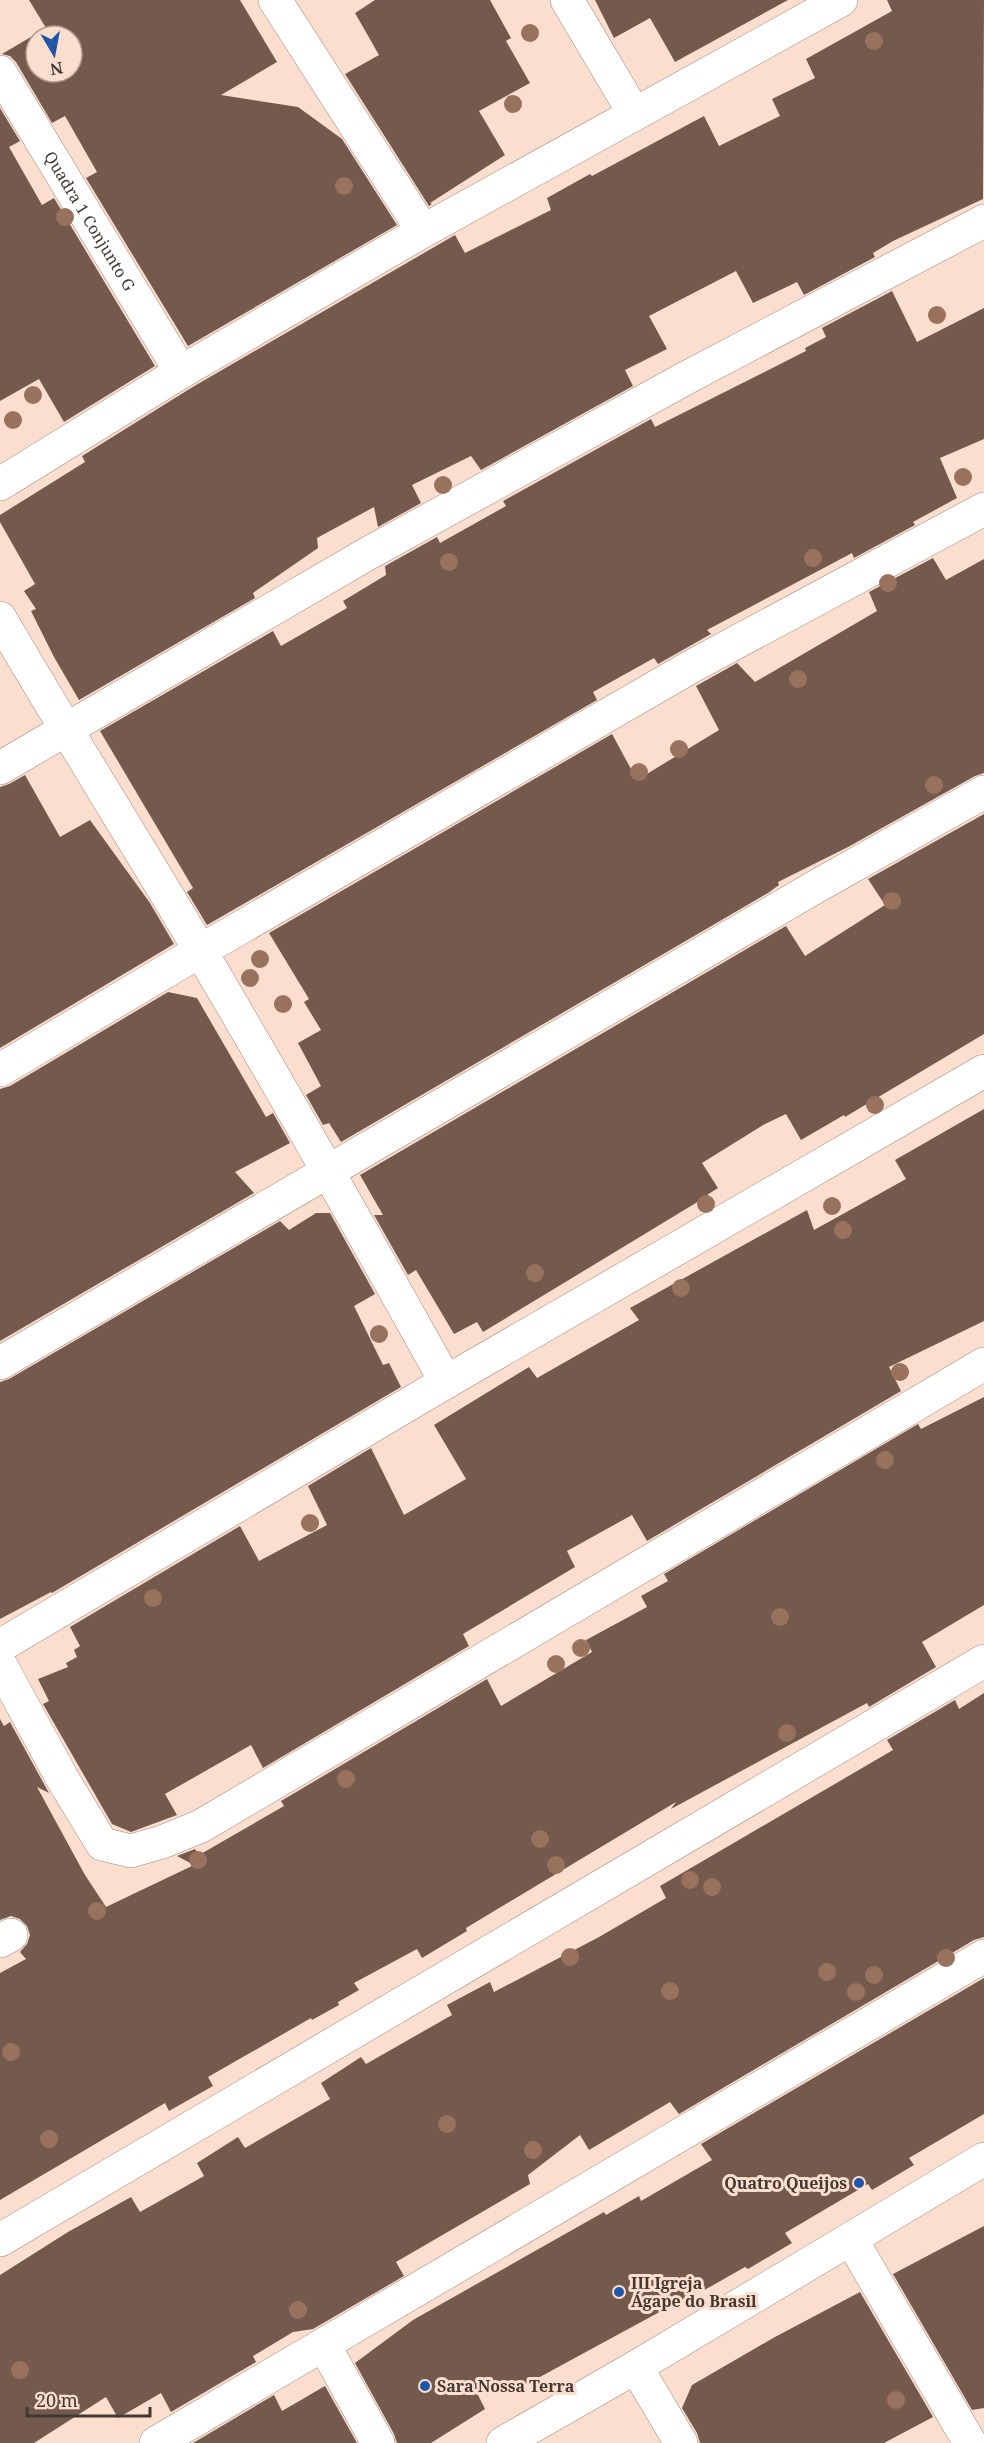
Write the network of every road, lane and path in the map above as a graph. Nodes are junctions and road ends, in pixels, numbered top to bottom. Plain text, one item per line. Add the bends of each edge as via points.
1 (275, 0) edge
2 (567, 0) edge
3 (841, 0) edge
4 (0, 72) edge
5 (634, 113) junction
6 (984, 221) edge
7 (423, 231) junction
8 (181, 372) junction
9 (0, 484) edge
10 (984, 509) edge
11 (0, 618) edge
12 (65, 731) junction
13 (0, 768) edge
14 (984, 792) edge
15 (200, 951) junction
16 (0, 1070) edge
17 (984, 1071) edge
18 (330, 1172) junction
19 (0, 1363) edge
20 (984, 1364) edge
21 (446, 1382) junction
22 (0, 1646) edge
23 (984, 1661) edge
24 (0, 1664) edge
25 (984, 1956) edge
26 (984, 2159) edge
27 (850, 2239) junction
28 (0, 2240) edge
29 (324, 2345) junction
30 (636, 2367) junction
31 (156, 2443) edge
32 (378, 2443) edge
33 (503, 2443) edge
34 (681, 2443) edge
35 (970, 2443) edge

1 - 7 street
2 - 5 street
3 - 5 street
4 - 8 street, Quadra 1 Conjunto G
5 - 7 street
6 - 12 street via 686,378 377,548
7 - 8 street
8 - 9 street
10 - 15 street via 694,665
11 - 12 street
12 - 13 street
12 - 15 street
14 - 18 street
15 - 16 street
15 - 18 street
17 - 21 street
18 - 19 street
18 - 21 street
20 - 24 street via 211,1820 162,1842 131,1851 102,1844
21 - 22 street
23 - 28 street
25 - 29 street
26 - 27 street
27 - 30 street
27 - 35 street
29 - 31 street
29 - 32 street
30 - 33 street
30 - 34 street

